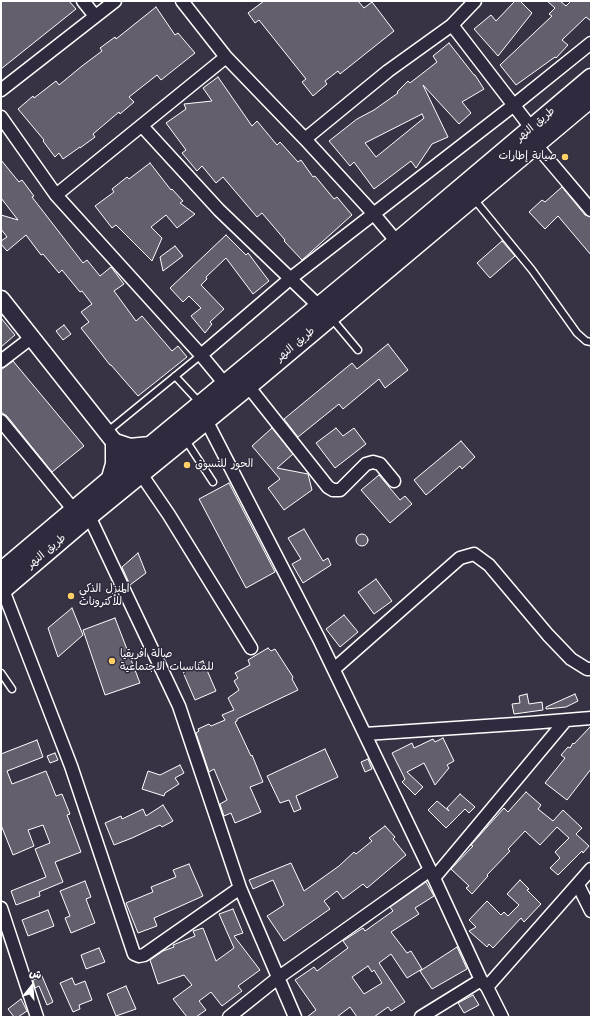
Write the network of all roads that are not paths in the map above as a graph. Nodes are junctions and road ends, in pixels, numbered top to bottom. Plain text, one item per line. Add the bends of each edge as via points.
1 (83, 1) edge
2 (115, 1) edge
3 (182, 1) edge
4 (475, 1) edge
5 (94, 16) junction
6 (452, 25) junction
7 (591, 43) edge
8 (226, 57) junction
9 (591, 78) edge
10 (1, 90) edge
11 (591, 98) edge
12 (514, 105) junction
13 (1, 117) edge
14 (142, 126) junction
15 (534, 137) junction
16 (305, 139) junction
17 (56, 195) junction
18 (473, 198) junction
19 (591, 210) edge
20 (373, 213) junction
21 (397, 242) junction
22 (291, 278) junction
23 (1, 299) edge
24 (324, 311) junction
25 (31, 338) junction
26 (591, 342) edge
27 (358, 350) dead end
28 (201, 355) junction
29 (1, 361) edge
30 (175, 376) junction
31 (225, 384) junction
32 (248, 386) junction
33 (203, 412) junction
34 (1, 421) edge
35 (111, 438) junction
36 (184, 438) junction
37 (150, 446) junction
38 (136, 468) junction
39 (111, 478) junction
40 (394, 481) dead end
41 (213, 482) dead end
42 (81, 513) junction
43 (1, 572) edge
44 (2, 591) edge
45 (251, 648) dead end
46 (334, 669) junction
47 (591, 669) edge
48 (1, 673) edge
49 (12, 688) dead end
50 (591, 718) edge
51 (566, 720) junction
52 (365, 734) junction
53 (591, 869) edge
54 (432, 874) junction
55 (578, 885) junction
56 (240, 888) junction
57 (1, 908) edge
58 (591, 911) edge
59 (278, 978) junction
60 (484, 983) junction
61 (37, 1017) edge
62 (229, 1017) edge
63 (295, 1017) edge
64 (421, 1017) edge
65 (502, 1017) edge

1 - 5 street
2 - 5 street
3 - 8 street
4 - 6 street
5 - 10 street
6 - 12 street
6 - 16 street via 388,71
7 - 12 street
8 - 14 street
8 - 16 street
9 - 15 main road, طريق النهر
11 - 15 main road, طريق النهر
12 - 15 street
12 - 20 street
13 - 17 street
14 - 17 street
14 - 22 street via 219,210
15 - 18 main road, طريق النهر
15 - 19 street
15 - 21 main road, طريق النهر
16 - 20 street
17 - 28 street
18 - 24 main road, طريق النهر
18 - 26 lane via 532,270 577,333
20 - 21 street
20 - 22 street
21 - 24 main road, طريق النهر
22 - 24 street
22 - 28 street
23 - 25 main road
24 - 27 lane
24 - 31 main road, طريق النهر
24 - 32 main road, طريق النهر
25 - 29 street
25 - 35 main road
28 - 30 lane
28 - 31 street
30 - 33 lane
30 - 35 lane
31 - 33 main road, طريق النهر
32 - 33 main road, طريق النهر
32 - 40 street via 328,487 340,490 366,464 373,462 380,464
33 - 36 main road, طريق النهر
33 - 37 main road, طريق النهر
33 - 46 street
34 - 42 street
35 - 37 main road via 130,448
35 - 38 main road
35 - 39 main road via 115,464
36 - 38 main road, طريق النهر
36 - 41 lane
37 - 38 main road, طريق النهر
38 - 39 main road, طريق النهر
38 - 42 main road, طريق النهر
38 - 45 street via 169,515
39 - 42 main road, طريق النهر
42 - 43 main road, طريق النهر
42 - 44 main road, طريق النهر
42 - 56 street via 179,706
44 - 56 street via 70,766 134,954 144,955
46 - 47 street via 460,558 474,554 489,565 571,659
46 - 52 street
48 - 49 lane
50 - 51 street
51 - 52 street
51 - 54 street
52 - 54 street
53 - 55 street
54 - 59 street
54 - 60 street
55 - 58 street
55 - 60 street
56 - 59 street
57 - 61 street
59 - 62 street
59 - 63 street
60 - 64 street
60 - 65 street

